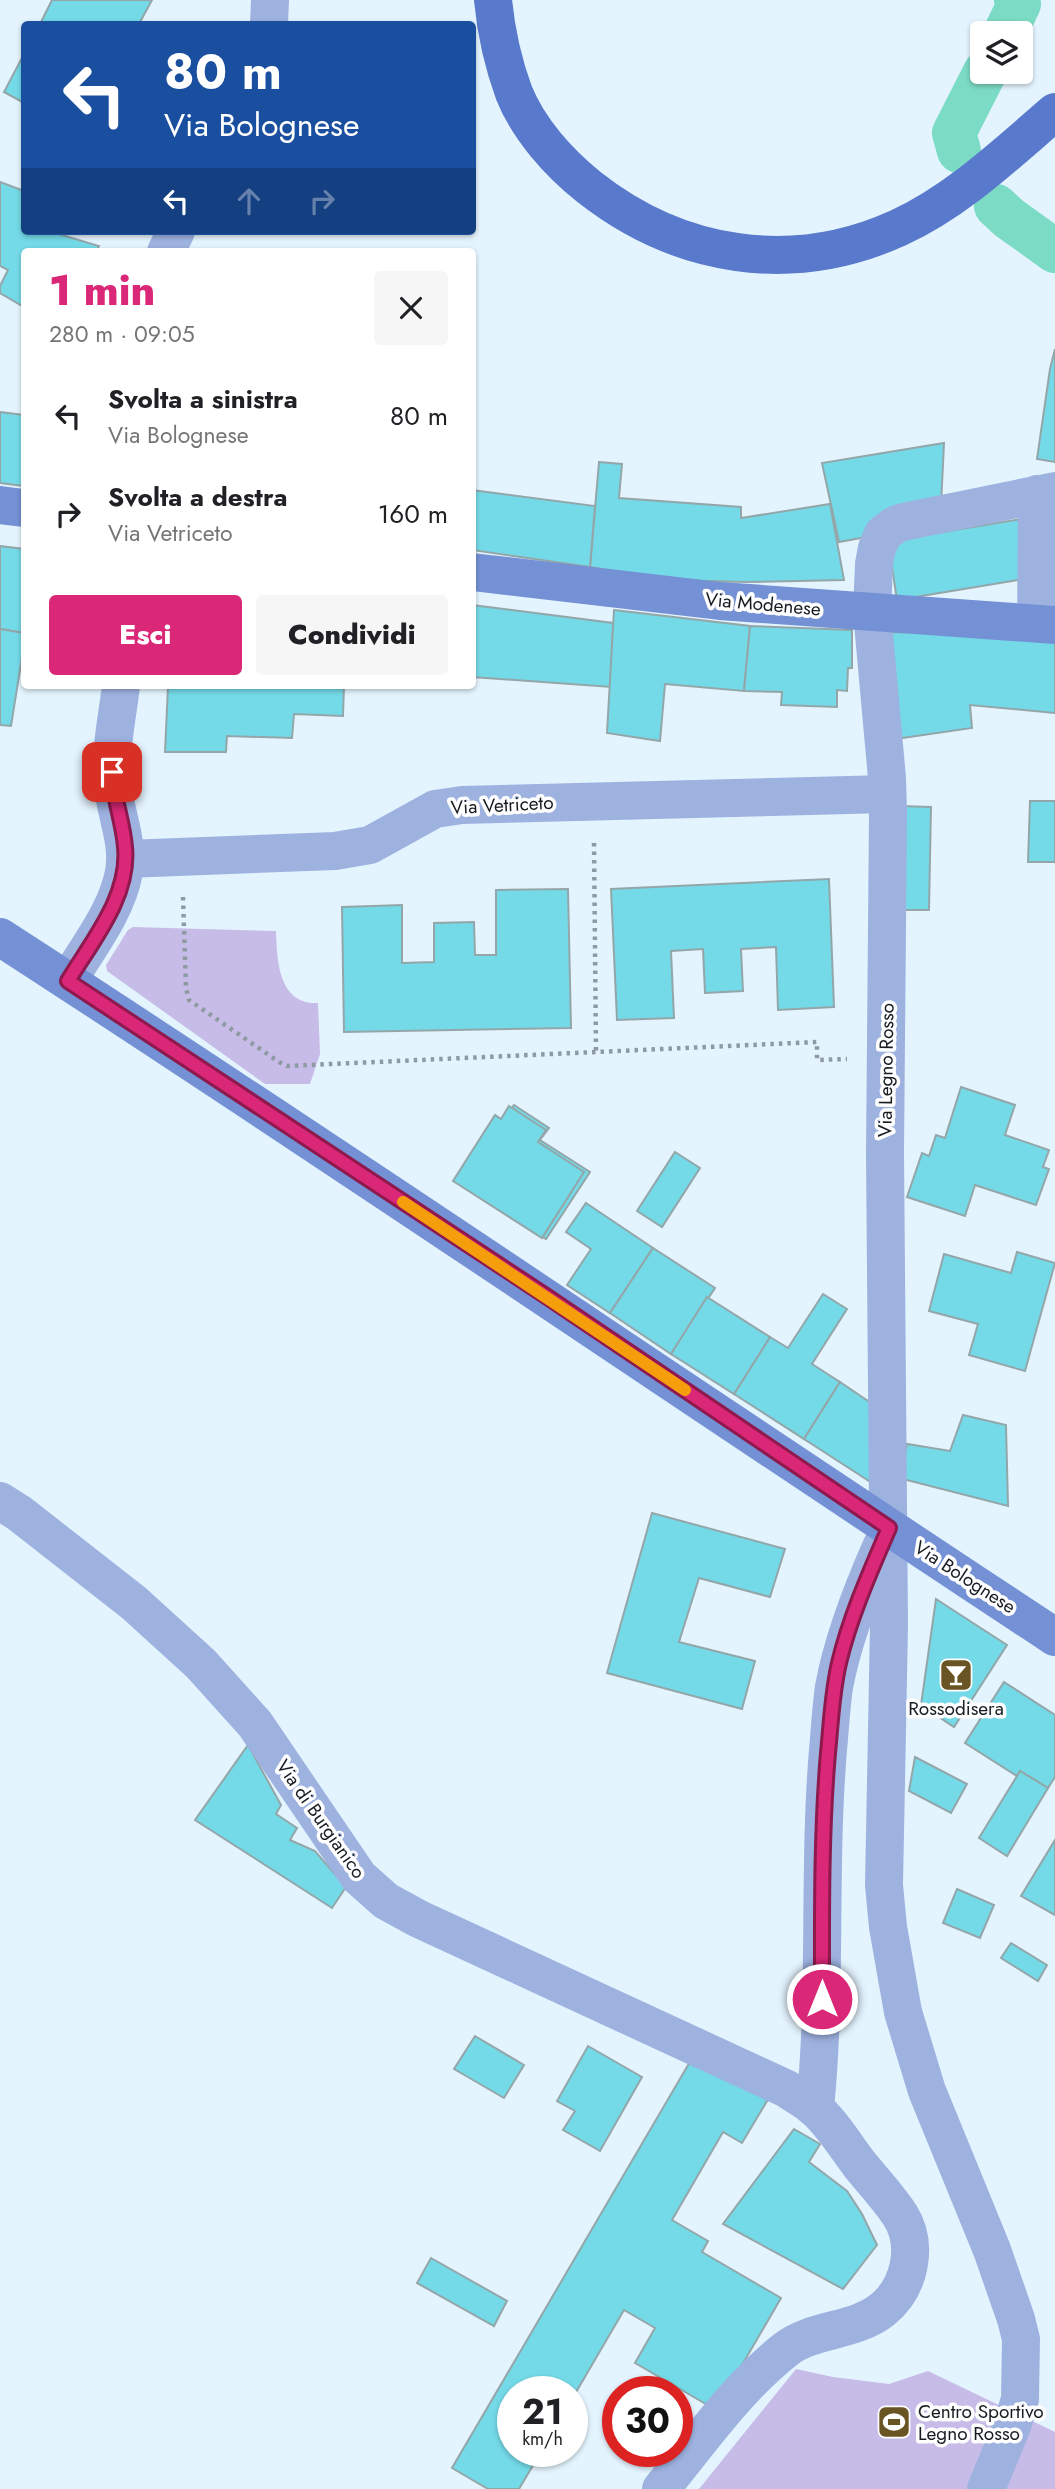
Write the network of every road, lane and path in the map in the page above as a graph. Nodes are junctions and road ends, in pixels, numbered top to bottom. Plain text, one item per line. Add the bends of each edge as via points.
1 (270, 0) edge
2 (492, 0) edge
3 (269, 21) edge
4 (1055, 112) edge
5 (1046, 493) edge
6 (0, 505) edge
7 (21, 508) edge
8 (476, 572) edge
9 (873, 612) junction
10 (1046, 624) edge
11 (121, 689) edge
12 (887, 794) junction
13 (594, 802) junction
14 (181, 857) junction
15 (126, 859) junction
16 (0, 937) edge
17 (68, 981) junction
18 (596, 1052) junction
19 (886, 1058) junction
20 (0, 1501) edge
21 (889, 1528) junction
22 (1055, 1637) edge
23 (815, 2108) junction
24 (662, 2489) edge
25 (986, 2489) edge

1 - 3 street
2 - 4 main road via 515,94 548,148 569,171 644,224 729,253 810,252 855,244 898,228 946,202
5 - 9 street, Via Legno Rosso via 888,529 877,548
5 - 10 street
6 - 7 main road
8 - 9 main road, Via Modenese via 720,601
9 - 10 main road, Via Modenese
9 - 12 street, Via Legno Rosso
11 - 15 street via 112,772
12 - 13 street, Via Vetriceto
12 - 19 street, Via Legno Rosso
13 - 14 street, Via Vetriceto via 448,807 355,848
13 - 18 path
14 - 15 street, Via Vetriceto
14 - 18 path via 191,1003 279,1062 296,1067
15 - 17 street via 115,901
16 - 17 main road, Via Bolognese
17 - 21 main road, Via Bolognese
18 - 19 path via 817,1042 817,1060
19 - 21 street, Via Legno Rosso
20 - 23 street, Via di Burgianico via 134,1604 201,1664 255,1724 372,1891 399,1910 518,1967 766,2078
21 - 22 main road, Via Bolognese
21 - 23 street via 846,1639 834,1690 826,1778 821,2047
21 - 25 street, Via Legno Rosso via 883,1849 888,1927 903,2012 927,2091 992,2250 1021,2339 1020,2399
23 - 24 street, Via di Burgianico via 901,2216 910,2243 902,2286 880,2312 804,2338 786,2349 733,2400

